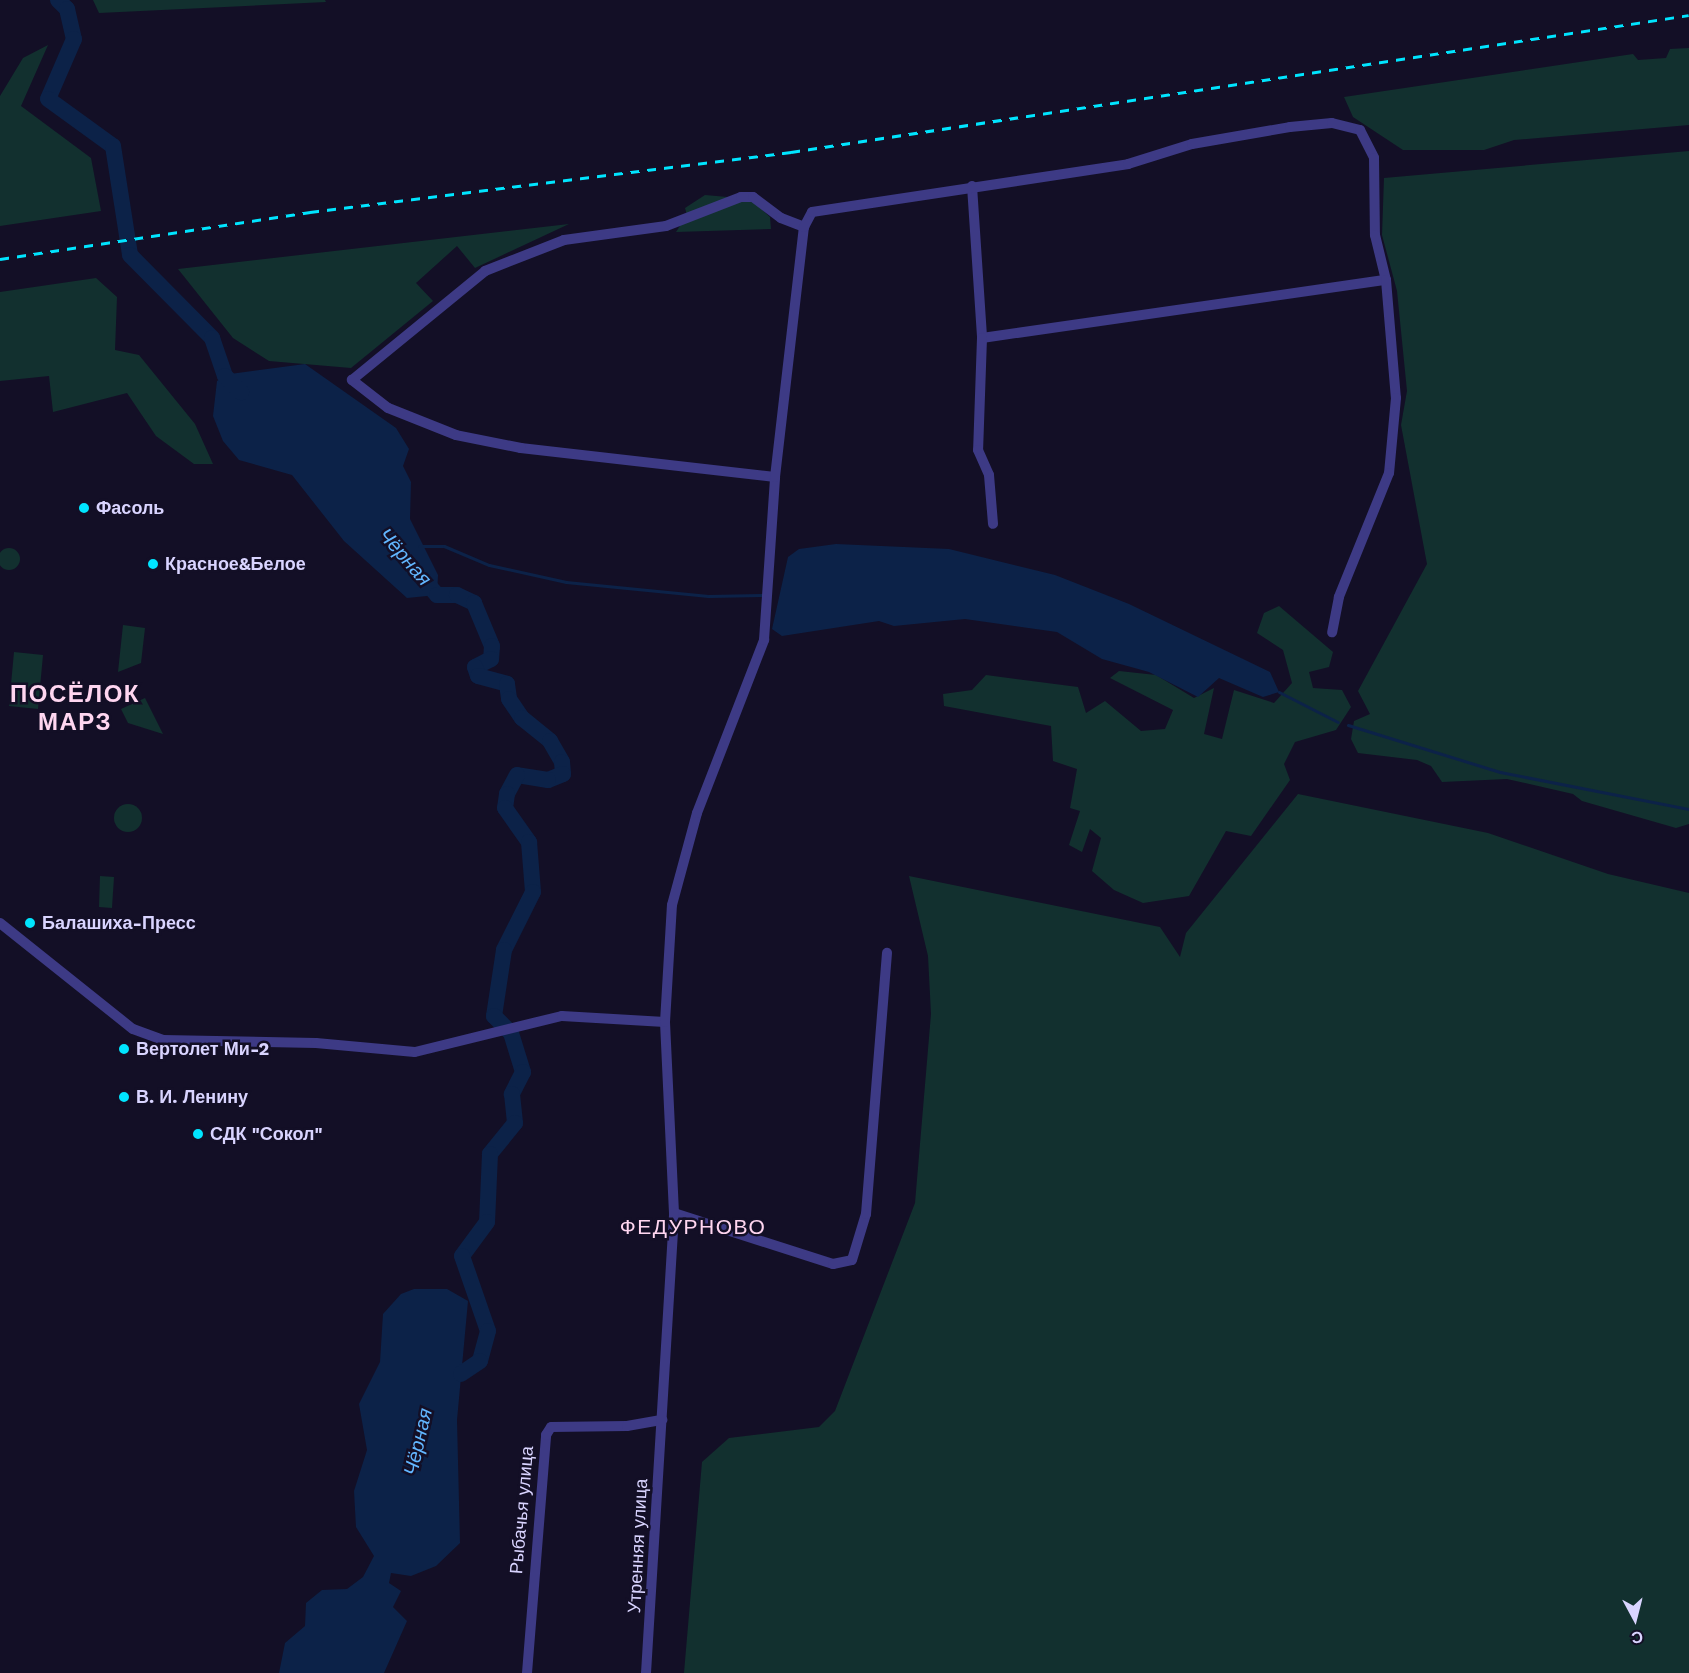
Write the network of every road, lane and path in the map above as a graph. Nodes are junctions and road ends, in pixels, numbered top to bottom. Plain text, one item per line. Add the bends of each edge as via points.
1 (972, 186) junction
2 (804, 226) junction
3 (1386, 280) junction
4 (981, 338) junction
5 (775, 477) junction
6 (993, 524) dead end
7 (1332, 632) dead end
8 (0, 923) edge
9 (886, 952) dead end
10 (665, 1022) junction
11 (674, 1214) junction
12 (662, 1420) junction
13 (527, 1673) edge
14 (646, 1673) edge

1 - 2 street via 820,208
1 - 3 street via 1128,164 1192,144 1290,127 1347,125 1371,145 1375,235
1 - 4 street
2 - 5 street, Утренняя улица
2 - 5 street via 780,218 753,197 741,197 666,226 564,240 485,271 352,380 388,408 456,435
3 - 4 street
3 - 7 street via 1396,398 1389,473 1339,597
4 - 6 street via 978,450 989,475
5 - 10 street, Утренняя улица via 764,640 697,813 674,891
8 - 10 street via 152,1038 414,1052 457,1046 520,1024 584,1015
9 - 11 street via 866,1214 852,1260 833,1264
10 - 11 street, Утренняя улица
11 - 12 street, Утренняя улица
12 - 13 street, Рыбачья улица via 627,1426 551,1427 546,1435
12 - 14 street, Утренняя улица

